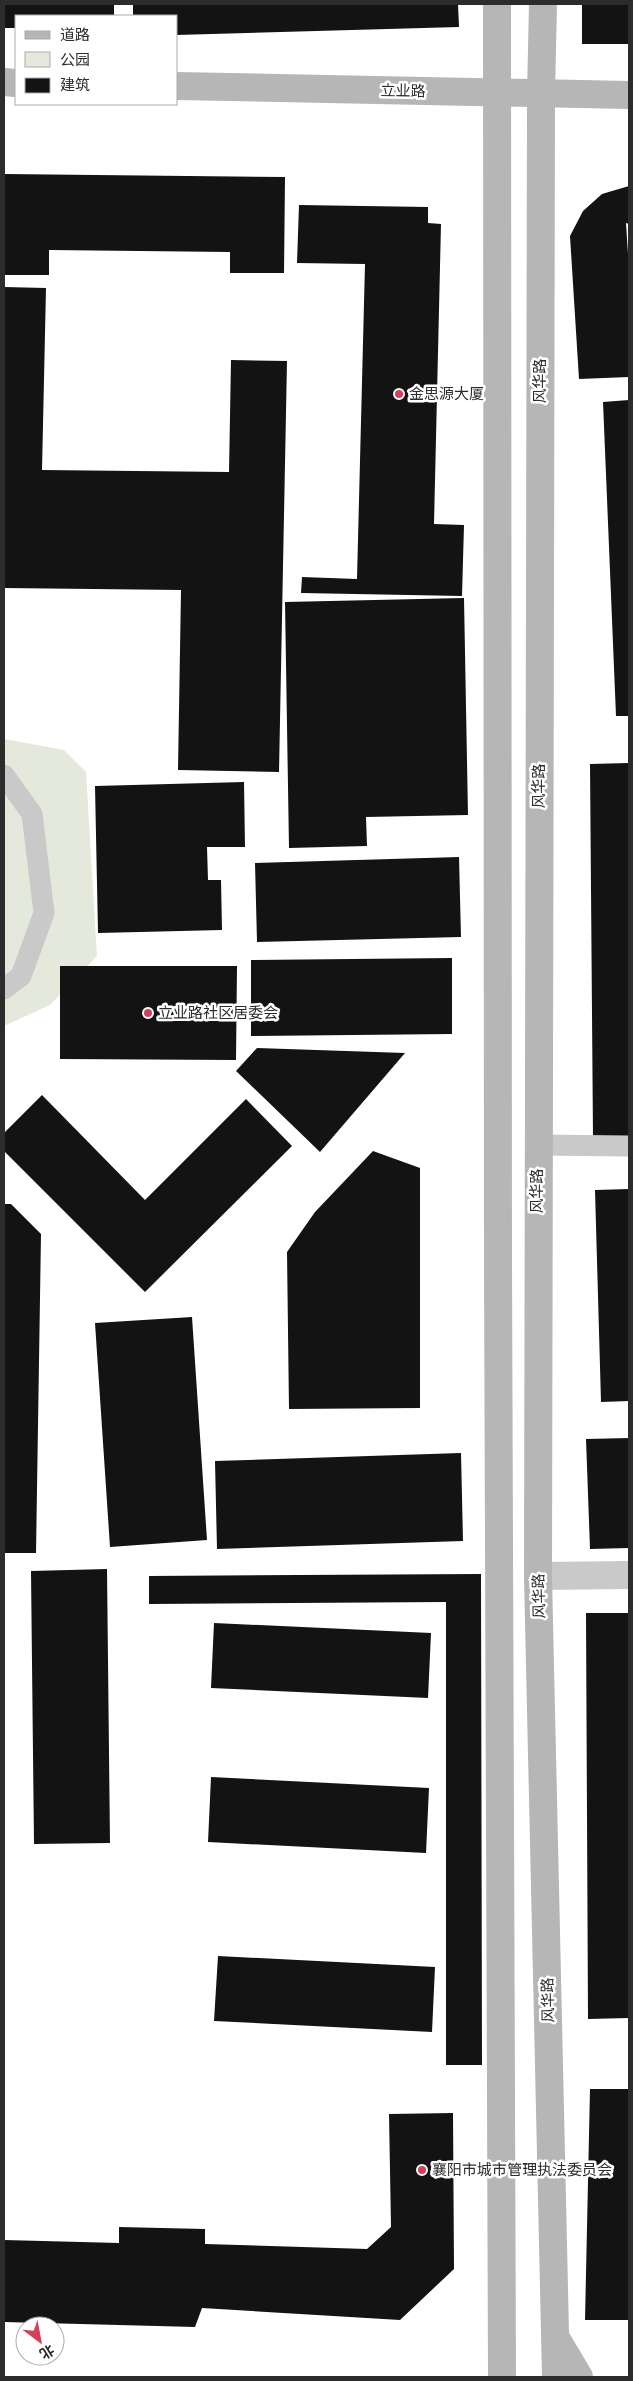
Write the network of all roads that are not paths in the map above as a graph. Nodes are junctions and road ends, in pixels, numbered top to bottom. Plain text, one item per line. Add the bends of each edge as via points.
1 (497, 4) edge
2 (544, 4) edge
3 (178, 86) edge
4 (496, 93) junction
5 (541, 94) junction
6 (629, 95) edge
7 (4, 775) edge
8 (4, 989) edge
9 (537, 1145) junction
10 (629, 1146) edge
11 (629, 1575) edge
12 (538, 1576) junction
13 (555, 2337) junction
14 (502, 2344) junction
15 (487, 2377) edge
16 (502, 2377) edge
17 (556, 2377) edge
18 (579, 2377) edge

1 - 4 street
2 - 5 street, 风华路
3 - 4 street, 立业路
4 - 5 street, 立业路
4 - 14 street
5 - 6 street, 立业路
5 - 9 street, 风华路
7 - 8 lane via 32,814 44,913 21,976
9 - 10 lane
9 - 12 street, 风华路
11 - 12 street
12 - 13 street, 风华路
13 - 17 street, 风华路
13 - 18 street
14 - 15 street
14 - 16 street

